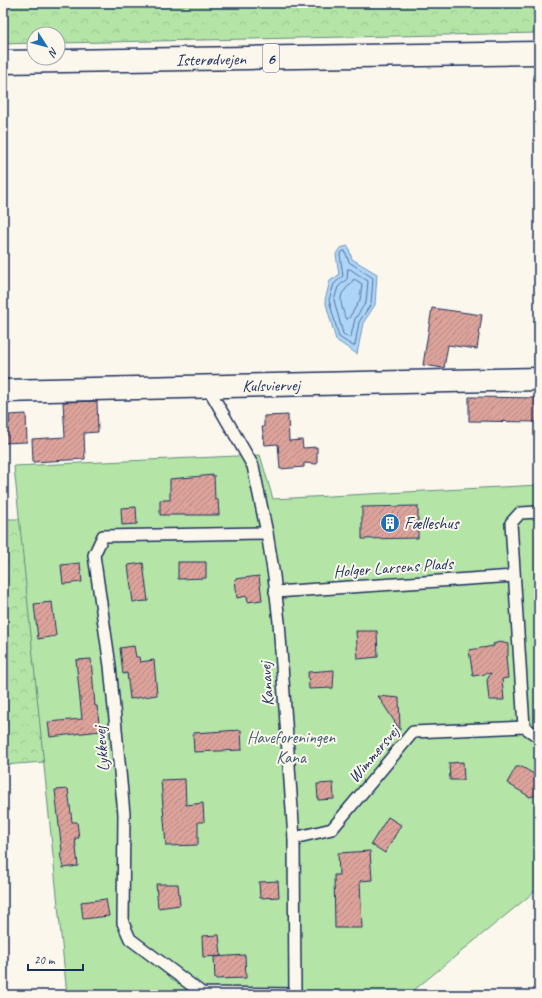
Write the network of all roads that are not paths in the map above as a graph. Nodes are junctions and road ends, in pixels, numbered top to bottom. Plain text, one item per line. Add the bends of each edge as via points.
1 (539, 53) edge
2 (3, 62) edge
3 (539, 379) edge
4 (207, 386) junction
5 (3, 391) edge
6 (539, 512) edge
7 (267, 533) junction
8 (514, 576) junction
9 (276, 592) junction
10 (524, 727) junction
11 (539, 737) edge
12 (294, 838) junction
13 (201, 994) edge
14 (295, 995) edge

1 - 2 main road, Isterødvejen / 6
3 - 4 main road, Kulsviervej
4 - 5 main road, Kulsviervej
4 - 7 lane, Kanavej via 253,466
6 - 8 lane via 520,513 511,523
7 - 9 lane, Kanavej
7 - 13 lane, Lykkevej via 103,536 94,555 110,666 124,814 123,922 130,939
8 - 9 lane, Holger Larsens Plads
8 - 10 lane
9 - 12 lane, Kanavej
10 - 11 lane
10 - 12 lane, Wimmersvej via 413,732 332,829
12 - 14 lane, Kanavej
13 - 14 lane, Lykkevej

